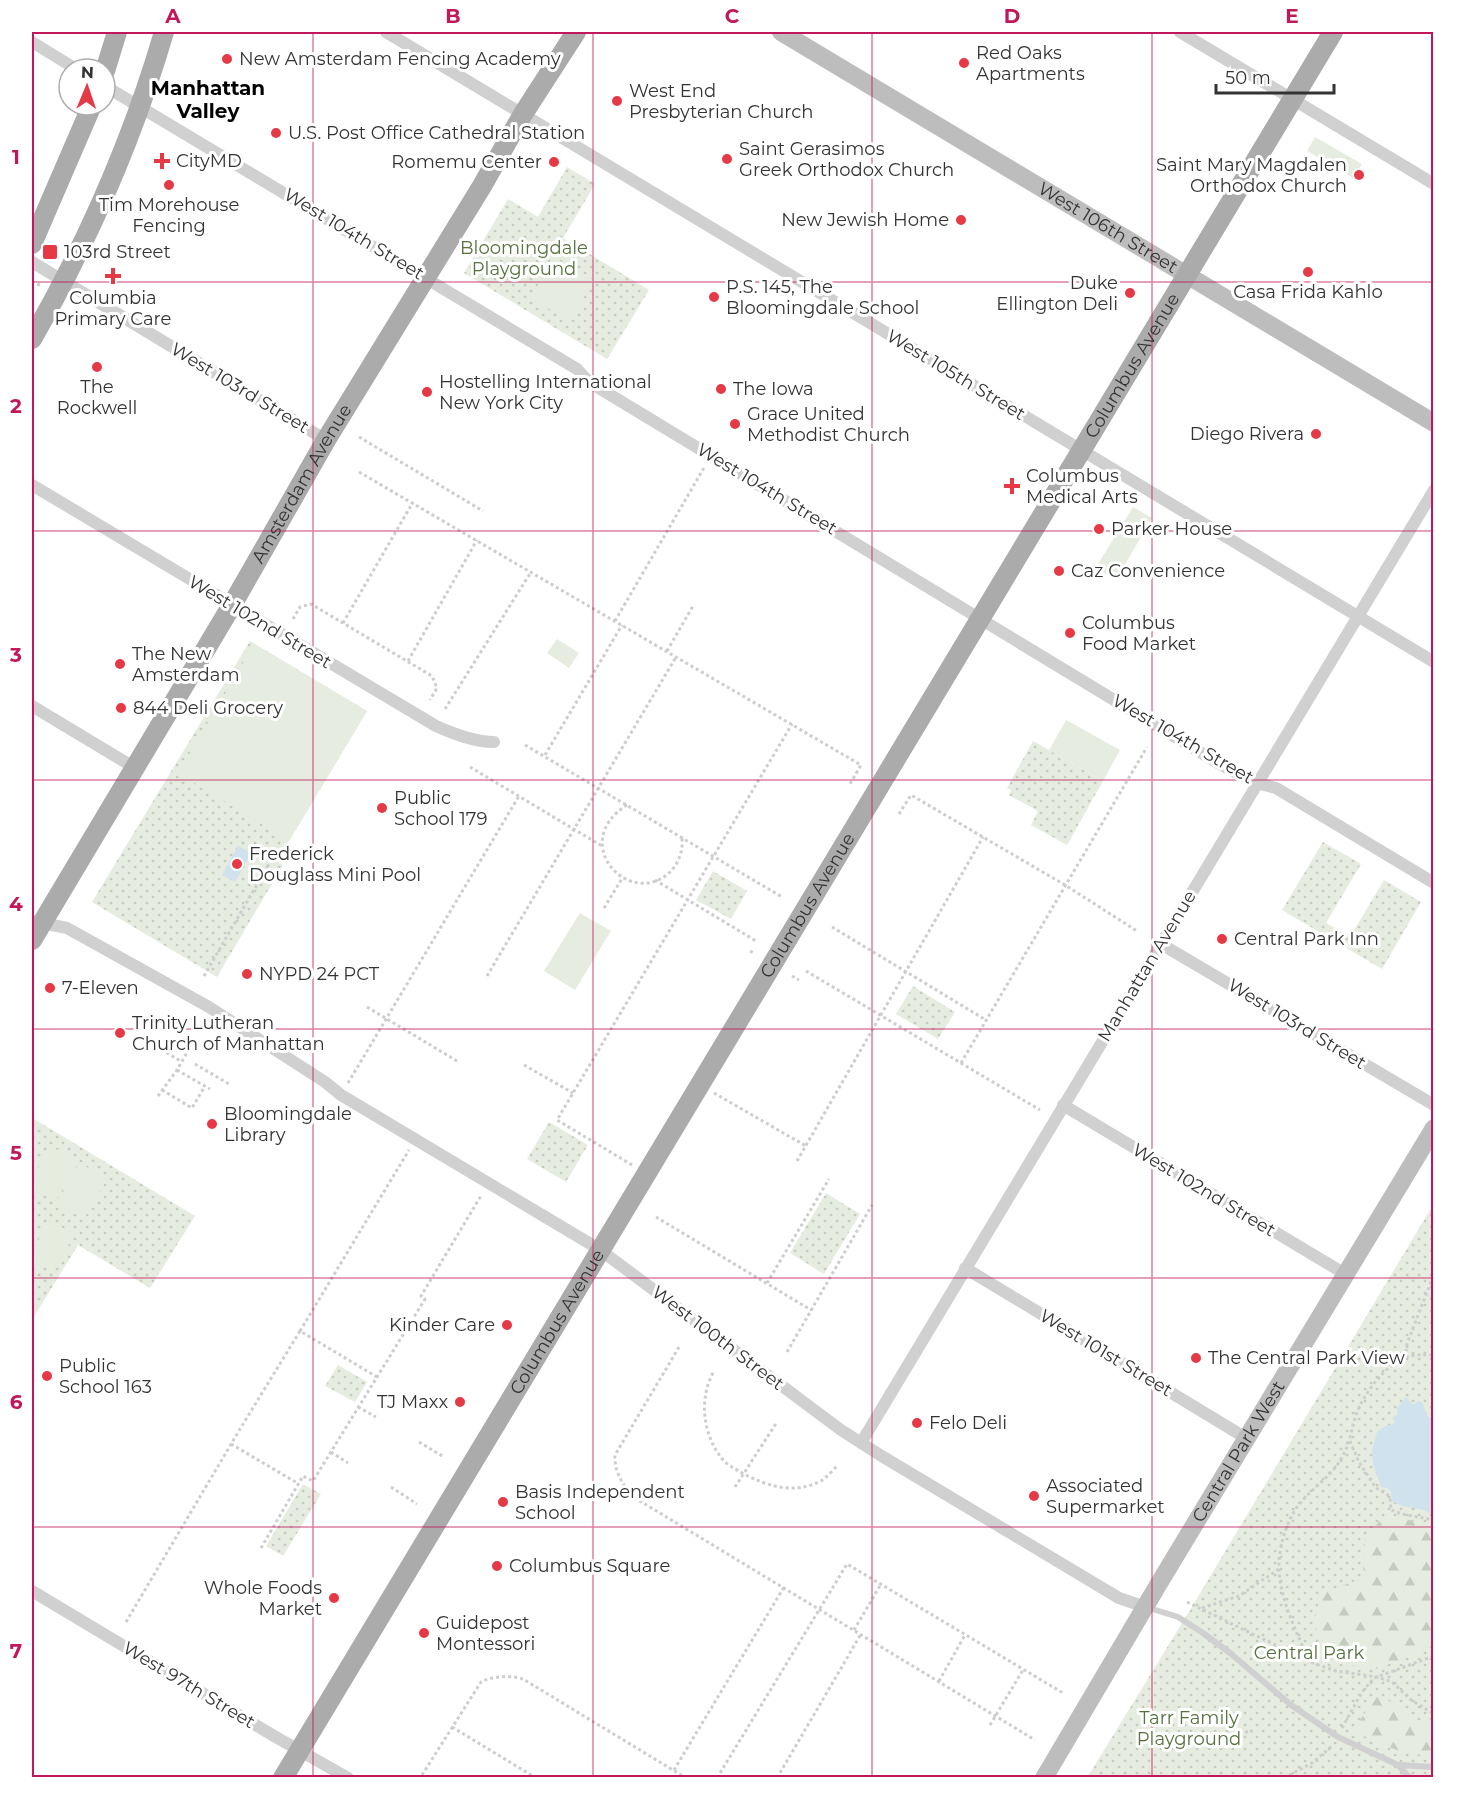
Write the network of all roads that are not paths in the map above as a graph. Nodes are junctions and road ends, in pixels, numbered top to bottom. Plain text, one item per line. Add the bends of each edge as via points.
1 (117, 32) edge
2 (164, 32) edge
3 (386, 32) edge
4 (576, 32) edge
5 (782, 32) edge
6 (1180, 32) edge
7 (1333, 32) edge
8 (32, 42) edge
9 (57, 57) edge
10 (109, 57) edge
11 (117, 93) edge
12 (1292, 99) junction
13 (140, 107) junction
14 (523, 114) junction
15 (87, 117) edge
16 (1434, 184) edge
17 (32, 244) edge
18 (32, 262) edge
19 (1187, 275) junction
20 (426, 277) junction
21 (64, 282) junction
22 (32, 339) edge
23 (1434, 423) edge
24 (326, 440) junction
25 (1081, 450) junction
26 (32, 485) edge
27 (1434, 490) edge
28 (232, 605) junction
29 (1357, 616) junction
30 (980, 618) junction
31 (1434, 662) edge
32 (32, 706) edge
33 (495, 742) dead end
34 (135, 768) junction
35 (1257, 783) junction
36 (1434, 883) edge
37 (35, 928) edge
38 (1161, 944) junction
39 (1063, 1105) junction
40 (1434, 1105) edge
41 (1434, 1128) edge
42 (599, 1249) junction
43 (965, 1268) junction
44 (1345, 1275) junction
45 (1246, 1438) junction
46 (861, 1443) junction
47 (32, 1591) edge
48 (1145, 1607) junction
49 (299, 1750) junction
50 (1398, 1765) junction
51 (1434, 1767) edge
52 (283, 1778) edge
53 (348, 1778) edge
54 (1044, 1778) edge
55 (1410, 1778) edge

1 - 10 main road
2 - 13 main road
3 - 14 street, West 105th Street
4 - 14 main road, Amsterdam Avenue
5 - 19 main road, West 106th Street
6 - 12 street
7 - 12 main road, Columbus Avenue
8 - 9 street
11 - 13 street, West 104th Street
12 - 16 street
12 - 19 main road, Columbus Avenue
13 - 20 street, West 104th Street
13 - 21 main road
14 - 20 main road, Amsterdam Avenue
14 - 25 street, West 105th Street
15 - 17 main road
18 - 21 street, West 103rd Street
19 - 23 main road, West 106th Street
19 - 25 main road, Columbus Avenue
20 - 24 main road, Amsterdam Avenue
20 - 30 street, West 104th Street via 578,369 589,382
21 - 22 main road
21 - 24 street, West 103rd Street
24 - 28 main road, Amsterdam Avenue
25 - 29 street, West 105th Street
25 - 30 main road, Columbus Avenue
26 - 28 street, West 102nd Street
27 - 29 street, Manhattan Avenue
28 - 33 street, West 102nd Street via 436,726 457,735
28 - 34 main road, Amsterdam Avenue
29 - 31 street, West 105th Street
29 - 35 street, Manhattan Avenue
30 - 35 street, West 104th Street
30 - 42 main road, Columbus Avenue
32 - 34 street
34 - 37 main road, Amsterdam Avenue
35 - 36 street, West 104th Street via 1276,788
35 - 38 street, Manhattan Avenue
37 - 42 street, West 100th Street via 67,928 209,1007 341,1095
38 - 39 street, Manhattan Avenue
38 - 40 street, West 103rd Street
39 - 43 street, Manhattan Avenue
39 - 44 street, West 102nd Street
41 - 44 main road, Central Park West
42 - 46 street, West 100th Street
42 - 49 main road, Columbus Avenue
43 - 45 street, West 101st Street
43 - 46 street, Manhattan Avenue
44 - 45 main road, Central Park West
45 - 48 main road, Central Park West
46 - 48 street, West 100th Street via 1119,1598
47 - 49 street, West 97th Street
48 - 50 lane, West 100th Street via 1178,1617 1230,1653 1320,1726
48 - 54 main road, Central Park West
49 - 52 main road, Columbus Avenue
49 - 53 street, West 97th Street
50 - 51 lane, West 100th Street
50 - 55 lane, West 100th Street

